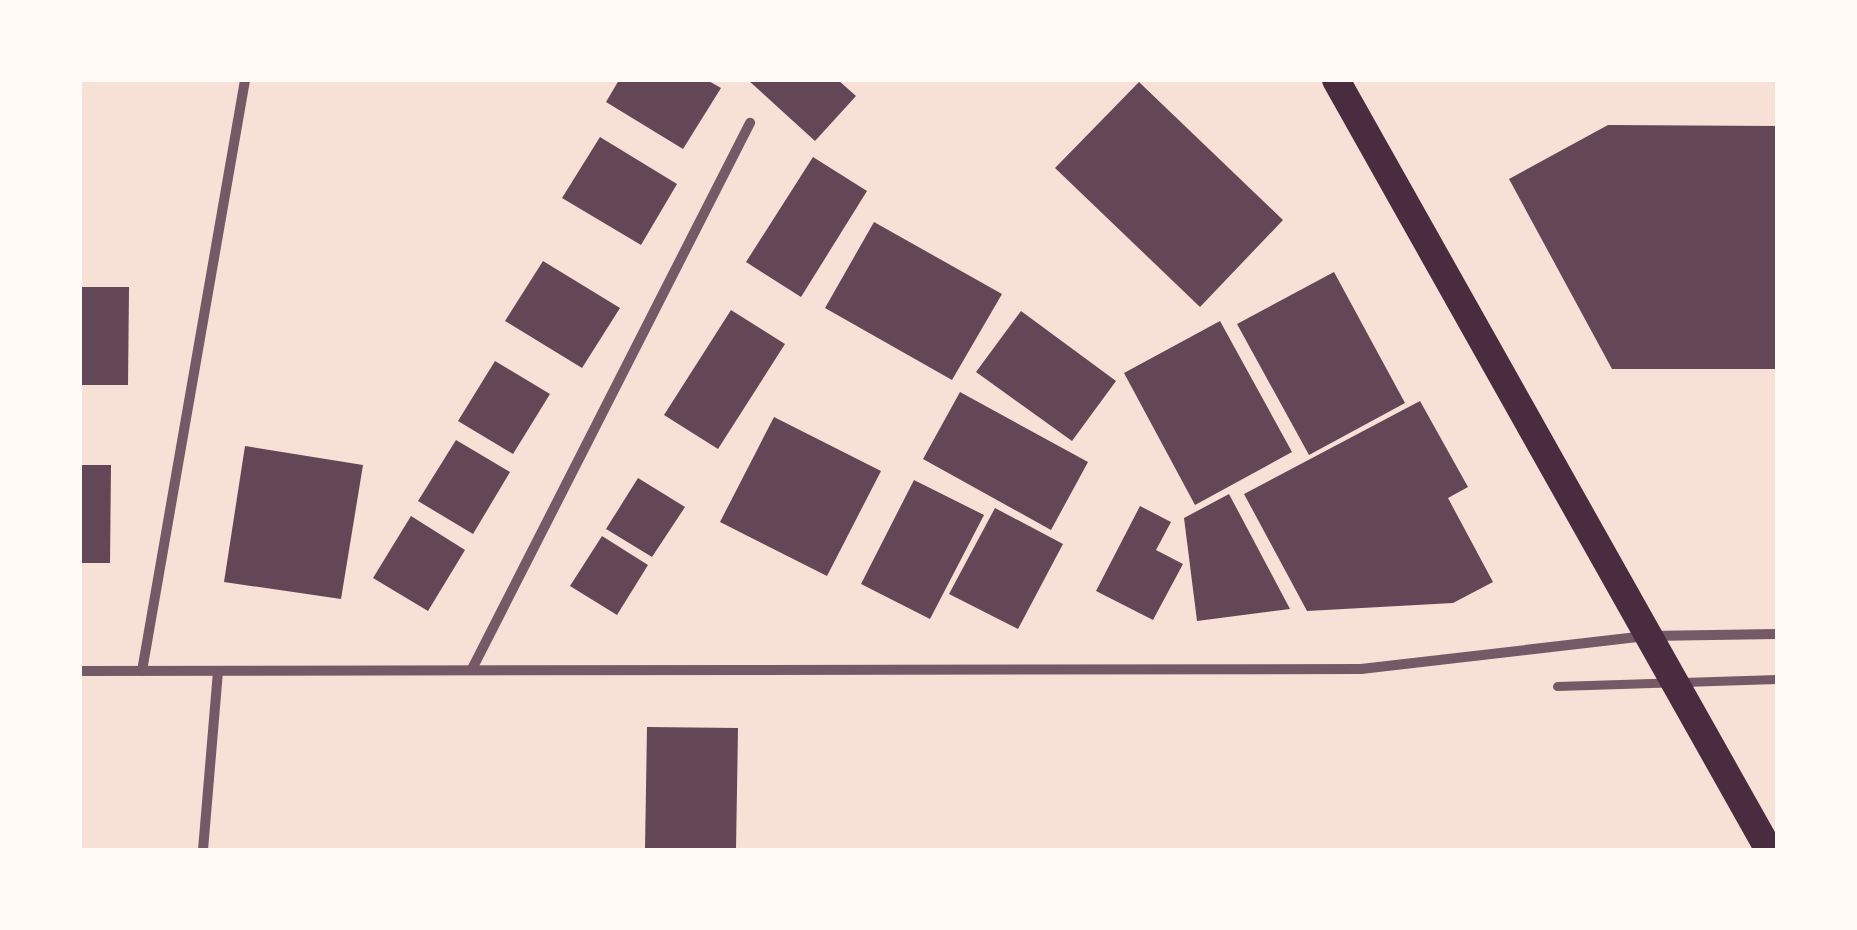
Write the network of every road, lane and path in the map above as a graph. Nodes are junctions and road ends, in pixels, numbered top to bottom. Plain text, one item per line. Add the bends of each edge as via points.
1 (245, 80) edge
2 (1336, 80) edge
3 (750, 123) dead end
4 (1777, 634) edge
5 (1648, 636) junction
6 (472, 669) junction
7 (142, 670) junction
8 (80, 671) edge
9 (218, 672) junction
10 (1777, 678) edge
11 (1556, 686) dead end
12 (203, 850) edge
13 (1768, 850) edge

1 - 7 street
2 - 5 highway
3 - 6 street
4 - 5 street
5 - 6 street via 1361,669
5 - 13 highway
6 - 9 street
7 - 8 street
7 - 9 street
9 - 12 street
10 - 11 street

